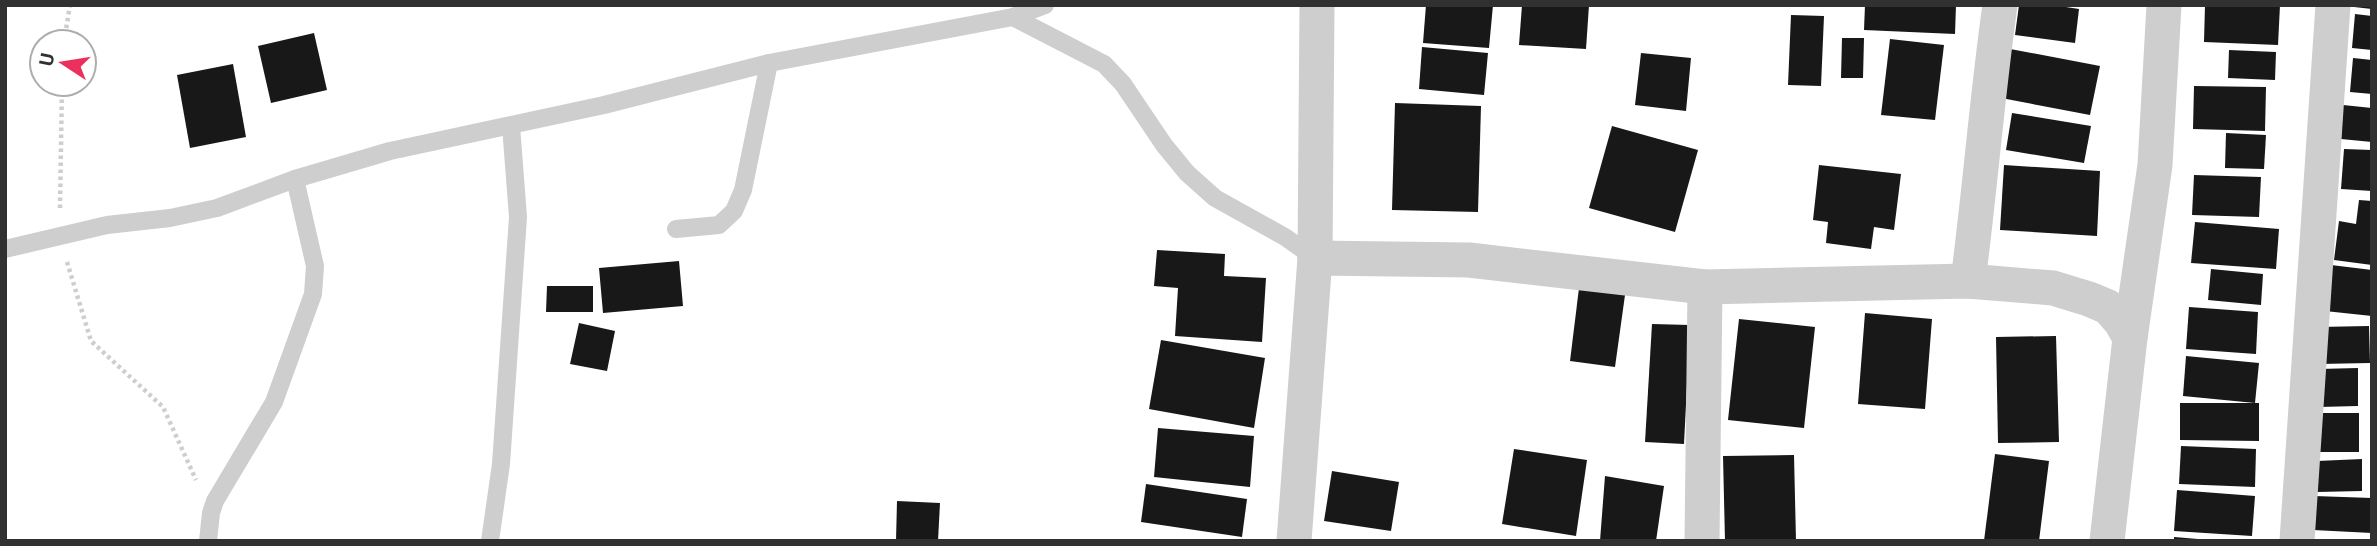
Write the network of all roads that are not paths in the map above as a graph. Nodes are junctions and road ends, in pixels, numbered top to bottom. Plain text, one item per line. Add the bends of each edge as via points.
1 (1045, 5) edge
2 (1317, 5) edge
3 (2000, 5) edge
4 (2164, 5) edge
5 (2333, 5) edge
6 (1013, 17) junction
7 (769, 63) junction
8 (511, 126) junction
9 (295, 179) junction
10 (676, 229) dead end
11 (5, 249) edge
12 (1315, 258) junction
13 (1968, 281) junction
14 (1705, 287) junction
15 (2130, 338) junction
16 (208, 541) edge
17 (490, 541) edge
18 (1294, 541) edge
19 (1702, 541) edge
20 (2108, 541) edge
21 (2297, 541) edge

1 - 6 lane
2 - 12 street
3 - 13 street
4 - 15 street via 2155,165
5 - 21 street
6 - 7 lane
6 - 12 lane via 1104,64 1164,145 1214,198
7 - 8 lane
7 - 10 lane via 743,190 734,211 719,225
8 - 9 lane via 390,151
8 - 17 lane via 518,217 501,464
9 - 11 lane via 217,208 107,225
9 - 16 lane via 314,266 313,294 274,402 215,501
12 - 14 street via 1469,260
12 - 18 street
13 - 14 street
13 - 15 street via 2053,288 2090,299 2108,307
14 - 19 street
15 - 20 street

